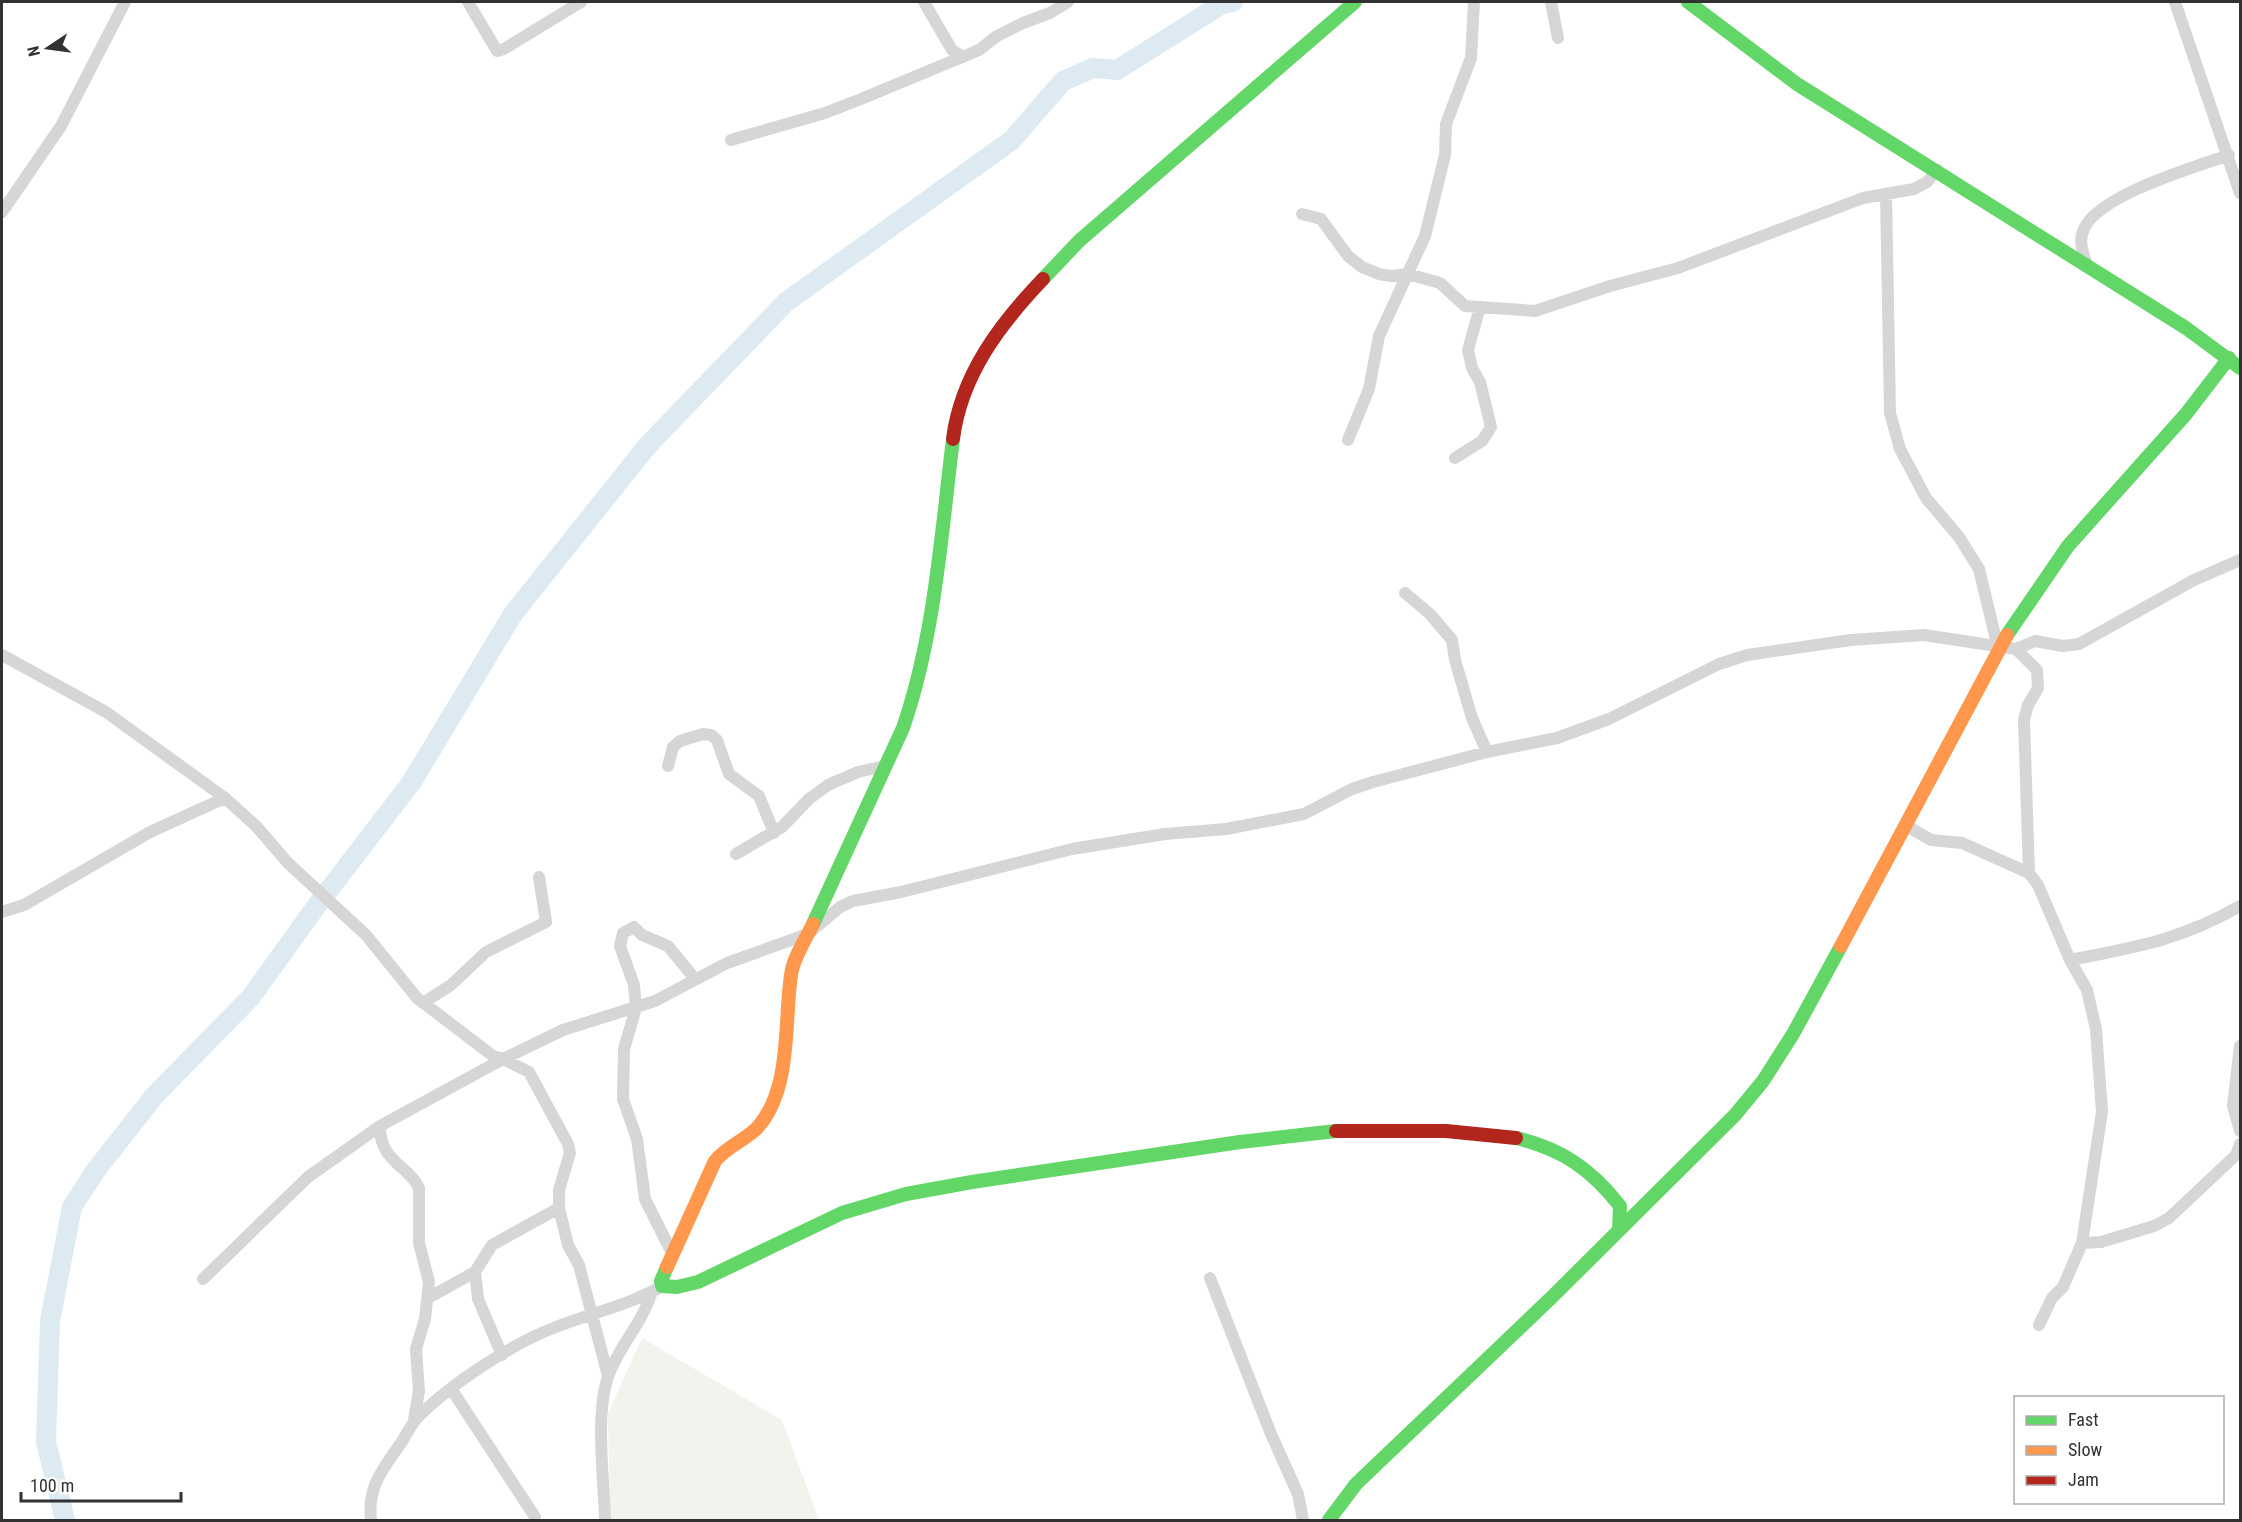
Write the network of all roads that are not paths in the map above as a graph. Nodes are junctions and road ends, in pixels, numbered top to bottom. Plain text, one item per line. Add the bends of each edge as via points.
1 (125, 2) edge
2 (468, 2) edge
3 (581, 2) edge
4 (924, 2) edge
5 (1068, 2) edge
6 (1355, 2) edge
7 (1474, 2) edge
8 (1551, 2) edge
9 (1688, 2) edge
10 (2175, 2) edge
11 (1558, 38) dead end
12 (963, 57) junction
13 (731, 140) dead end
14 (2229, 155) junction
15 (1937, 170) junction
16 (2241, 193) edge
17 (1886, 194) junction
18 (2, 212) edge
19 (1302, 214) dead end
20 (2087, 265) junction
21 (1408, 274) junction
22 (1480, 308) junction
23 (2229, 358) junction
24 (2241, 368) edge
25 (1348, 440) dead end
26 (1455, 458) dead end
27 (2241, 560) edge
28 (1405, 593) dead end
29 (1998, 648) junction
30 (2016, 649) junction
31 (2, 655) edge
32 (1487, 752) junction
33 (668, 766) dead end
34 (885, 766) junction
35 (225, 798) junction
36 (1907, 826) junction
37 (774, 833) junction
38 (736, 854) dead end
39 (2029, 873) junction
40 (539, 877) dead end
41 (2241, 906) edge
42 (2, 912) edge
43 (808, 934) junction
44 (2070, 960) junction
45 (695, 979) junction
46 (423, 1003) junction
47 (636, 1008) junction
48 (2241, 1046) edge
49 (503, 1059) junction
50 (380, 1126) junction
51 (2241, 1131) edge
52 (2241, 1144) edge
53 (559, 1208) junction
54 (1619, 1230) junction
55 (2082, 1243) junction
56 (672, 1253) junction
57 (475, 1272) junction
58 (1210, 1278) dead end
59 (203, 1279) dead end
60 (657, 1288) junction
61 (428, 1298) junction
62 (592, 1313) junction
63 (2038, 1325) dead end
64 (502, 1355) junction
65 (608, 1376) junction
66 (452, 1390) junction
67 (414, 1421) junction
68 (535, 1517) dead end
69 (371, 1521) edge
70 (605, 1521) edge
71 (1303, 1521) edge
72 (1329, 1521) edge

1 - 18 street via 61,126
2 - 3 street via 496,51 504,50
4 - 12 street via 952,50
5 - 12 street via 1023,22
6 - 34 street via 1079,241 1007,317 988,344 972,372 954,429 924,655 903,728
7 - 21 street via 1471,58 1446,124 1445,155 1425,236
8 - 11 street
9 - 15 street via 1797,84
10 - 14 street
12 - 13 street via 825,113
14 - 16 street
14 - 20 street via 2122,196 2088,221 2082,231 2081,248
15 - 17 street via 1914,189
15 - 20 street
17 - 22 street via 1863,198 1678,268 1534,312
17 - 29 street via 1890,413 1900,449 1926,498 1959,537 1979,569
19 - 21 street via 1321,219 1348,256 1362,267 1391,276
20 - 23 street
21 - 22 street via 1440,283 1465,306
21 - 25 street via 1379,336 1370,389
22 - 26 street via 1468,350 1491,427 1482,441
23 - 24 street
23 - 29 street via 2186,414 2068,546
27 - 30 street via 2194,580 2079,644 2063,646 2035,641
28 - 32 street via 1452,640 1472,718
29 - 30 street
29 - 32 street via 1924,635 1851,640 1747,655 1719,664 1609,719 1557,738
29 - 36 street
30 - 39 street via 2037,670 2038,688 2024,720
31 - 35 street via 106,712
32 - 43 street via 1352,789 1304,814 1226,829 1072,849 853,901
33 - 37 street via 673,747 680,741 711,735 717,740 729,774 759,796
34 - 37 street via 828,785
34 - 43 street
35 - 42 street via 150,832 24,905
35 - 46 street via 366,935
36 - 39 street via 1931,840 1962,843
36 - 54 street via 1793,1034 1763,1081 1735,1115
37 - 38 street
39 - 44 street via 2038,885
40 - 46 street via 546,922 486,952 451,985
41 - 44 street via 2207,925 2158,943
43 - 45 street via 727,963
43 - 56 street via 791,972 786,1052 769,1108 752,1133 722,1152
44 - 55 street via 2087,990 2096,1029 2102,1112
45 - 47 street
45 - 47 street via 668,946 633,927 627,929 620,946 634,985
46 - 49 street via 493,1056
47 - 49 street via 563,1030
47 - 56 street via 624,1049 622,1099 637,1139 645,1199
48 - 51 street via 2233,1106
49 - 50 street
49 - 53 street via 529,1072 568,1144 570,1153
50 - 59 street via 308,1177
50 - 61 street via 385,1147 396,1166 418,1188 417,1228 429,1282
52 - 55 street via 2236,1155 2169,1218 2101,1242
53 - 57 street via 492,1245
53 - 62 street
54 - 60 street via 1620,1206 1599,1179 1582,1163 1546,1146 1445,1131 1323,1132 970,1180 905,1194 841,1213 699,1284
54 - 72 street via 1356,1484
55 - 63 street via 2063,1287 2052,1298
56 - 60 street
57 - 61 street
57 - 64 street via 478,1299
58 - 71 street via 1298,1494
60 - 62 street
60 - 65 street
61 - 67 street via 416,1349 419,1391
62 - 64 street
62 - 65 street
64 - 66 street
65 - 70 street via 602,1411
66 - 67 street
66 - 68 street
67 - 69 street via 375,1480

